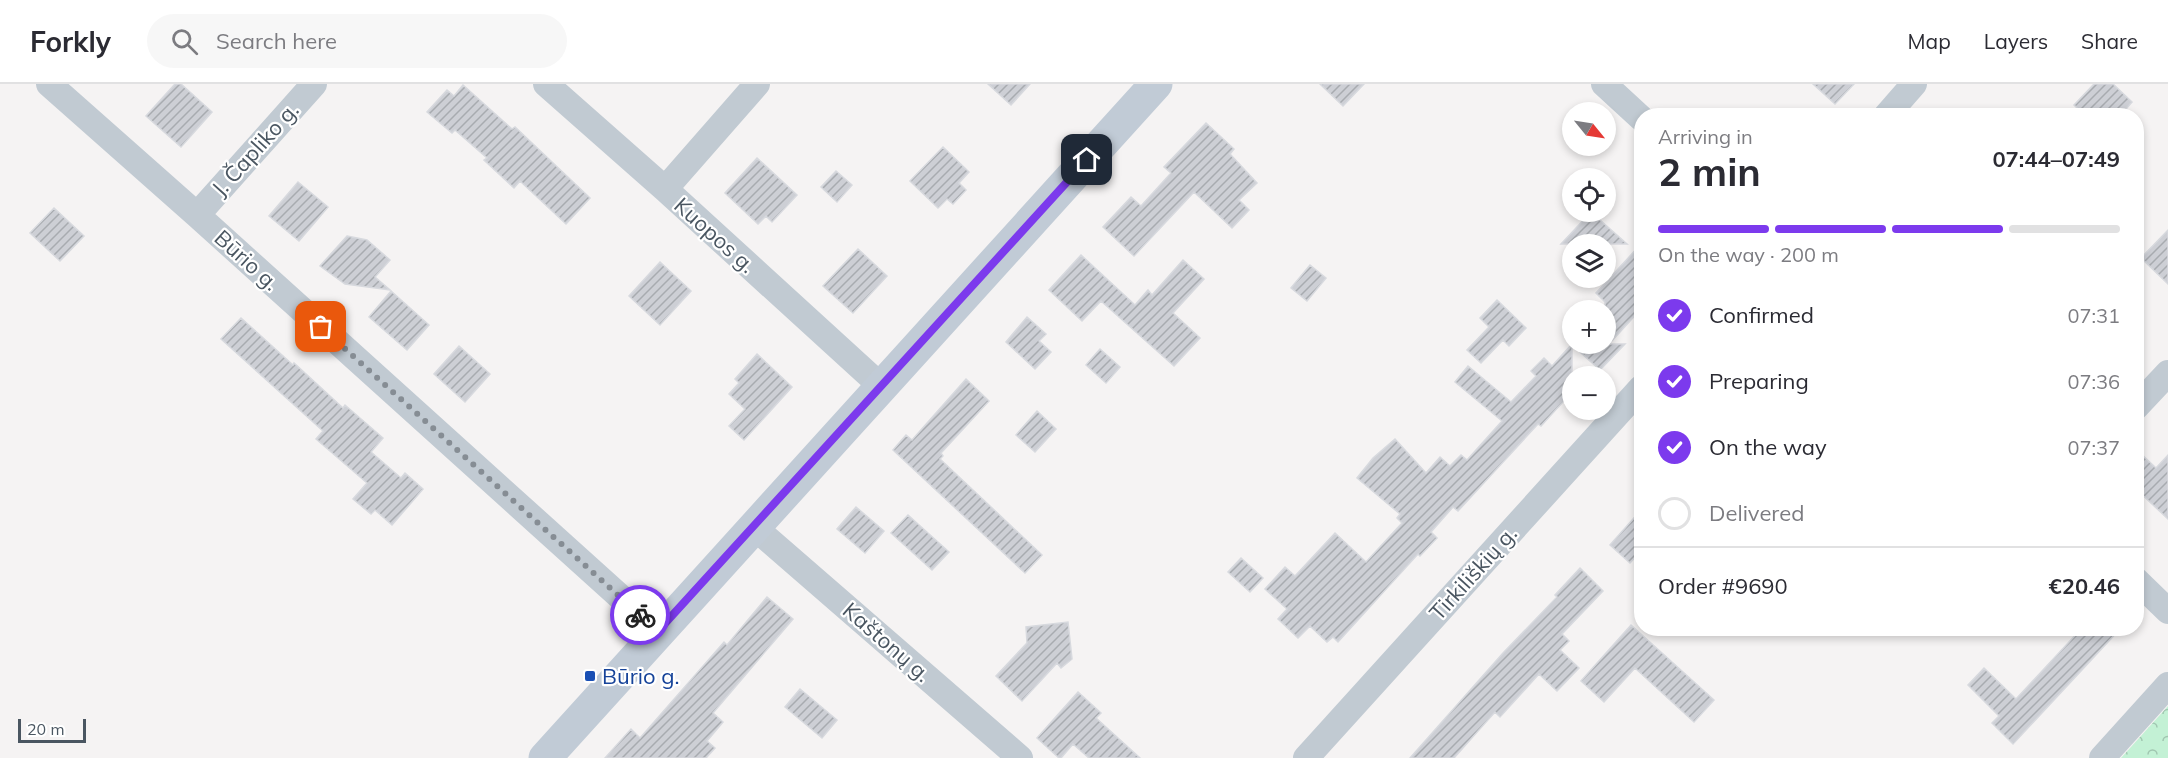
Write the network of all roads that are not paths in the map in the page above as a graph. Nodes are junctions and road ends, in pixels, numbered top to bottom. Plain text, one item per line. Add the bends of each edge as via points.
1 (49, 84) edge
2 (314, 84) edge
3 (546, 84) edge
4 (757, 84) edge
5 (1604, 84) edge
6 (1914, 84) edge
7 (1150, 86) edge
8 (1893, 108) edge
9 (1634, 112) edge
10 (665, 189) junction
11 (197, 215) junction
12 (2168, 373) edge
13 (882, 387) junction
14 (1634, 396) edge
15 (2144, 398) edge
16 (754, 526) junction
17 (2144, 588) edge
18 (2168, 611) edge
19 (658, 631) junction
20 (2168, 685) edge
21 (545, 758) edge
22 (1020, 758) edge
23 (1306, 758) edge
24 (2103, 758) edge

1 - 11 street, Būrio g.
2 - 11 street, J. Čapliko g.
3 - 10 street, Kuopos g.
4 - 10 street
5 - 9 street
6 - 8 street
7 - 13 street
10 - 13 street, Kuopos g.
11 - 19 street, Būrio g.
12 - 15 street
13 - 16 street
14 - 23 street, Tirkiliškių g.
16 - 19 street
16 - 22 street, Kaštonų g.
17 - 18 street
19 - 21 street
20 - 24 street

